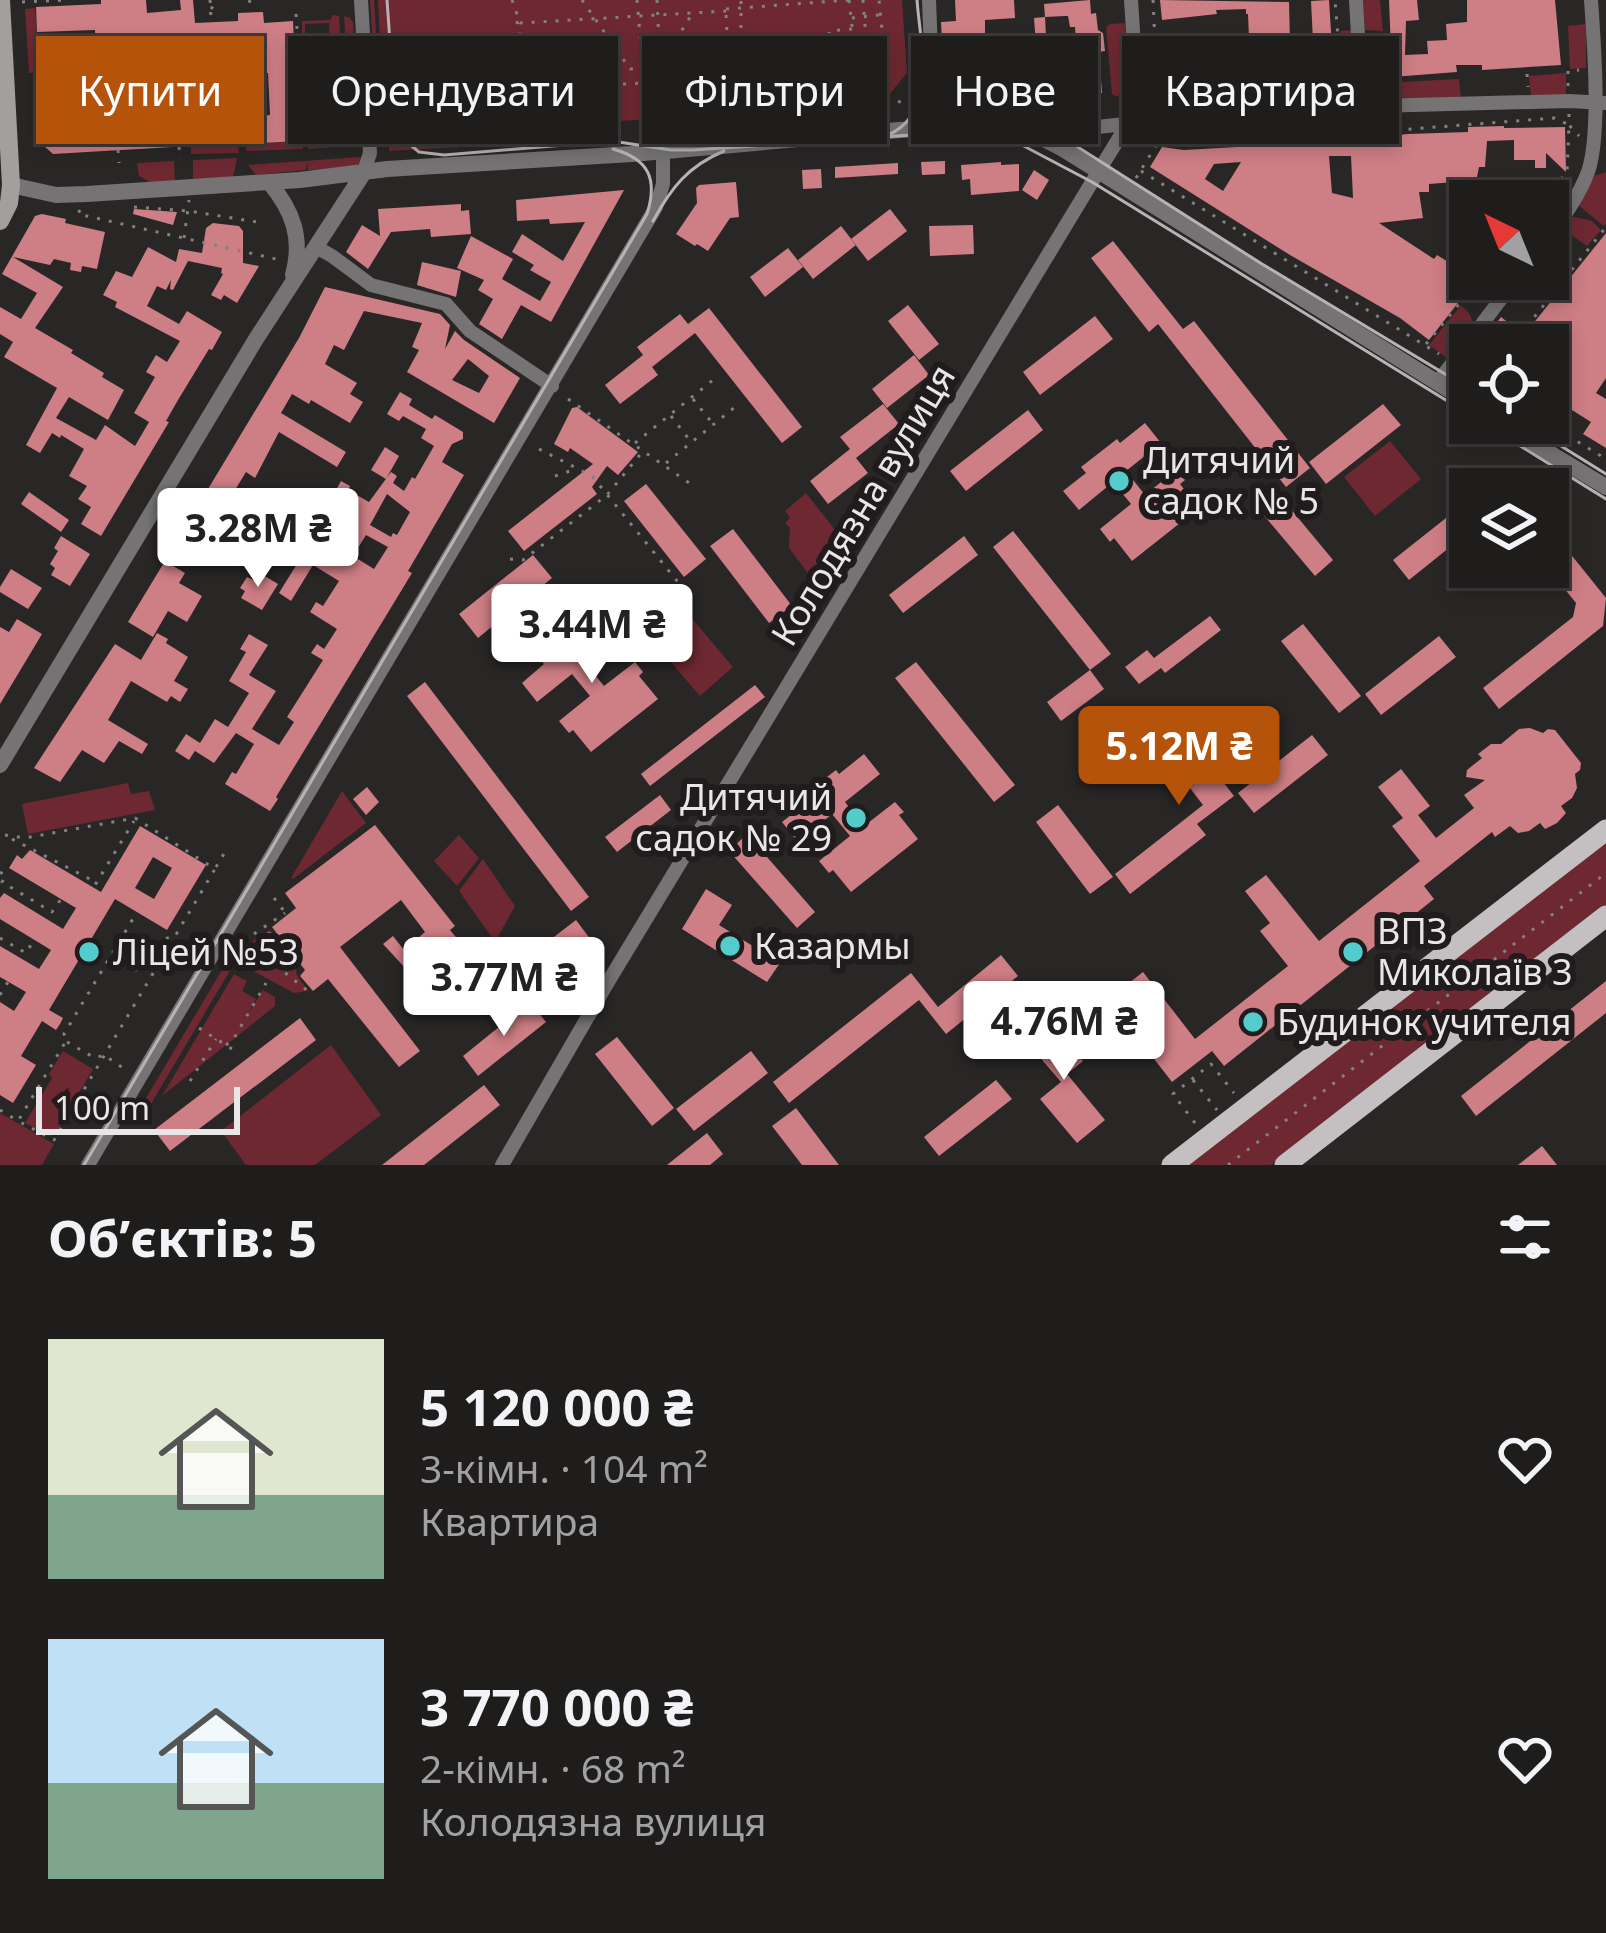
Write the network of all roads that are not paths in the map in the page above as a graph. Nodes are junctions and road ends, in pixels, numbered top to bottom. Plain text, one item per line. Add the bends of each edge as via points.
1 (1, 0) edge
2 (361, 0) edge
3 (929, 0) edge
4 (1131, 0) edge
5 (1356, 0) edge
6 (1591, 0) edge
7 (931, 36) edge
8 (1133, 36) edge
9 (1358, 36) edge
10 (1600, 103) edge
11 (1399, 105) edge
12 (911, 130) edge
13 (1122, 135) edge
14 (1055, 144) edge
15 (663, 151) junction
16 (1099, 172) junction
17 (363, 173) junction
18 (269, 182) junction
19 (6, 183) edge
20 (1569, 205) edge
21 (0, 221) edge
22 (316, 247) junction
23 (290, 284) junction
24 (1500, 300) edge
25 (1438, 382) junction
26 (551, 386) junction
27 (1449, 389) edge
28 (1534, 444) edge
29 (1606, 488) edge
30 (0, 764) edge
31 (1606, 830) edge
32 (1606, 916) edge
33 (88, 1165) edge
34 (502, 1165) edge
35 (1172, 1165) edge
36 (1285, 1165) edge

1 - 19 main road
2 - 17 street via 370,153
3 - 7 street
4 - 8 street
5 - 9 street
6 - 10 street
10 - 11 street
10 - 20 street via 1587,176
12 - 15 street
13 - 16 street, Колодязна вулиця
14 - 16 street
15 - 17 street
15 - 26 street via 656,207
16 - 25 street
16 - 34 street, Колодязна вулиця
17 - 18 street
17 - 22 street
18 - 19 street via 56,195
18 - 23 street via 296,230
19 - 21 main road via 9,203
22 - 23 street
22 - 26 street via 371,286 446,304 470,331
23 - 30 street
24 - 25 street
25 - 27 street
26 - 33 street
28 - 29 street
31 - 35 main road
32 - 36 main road

